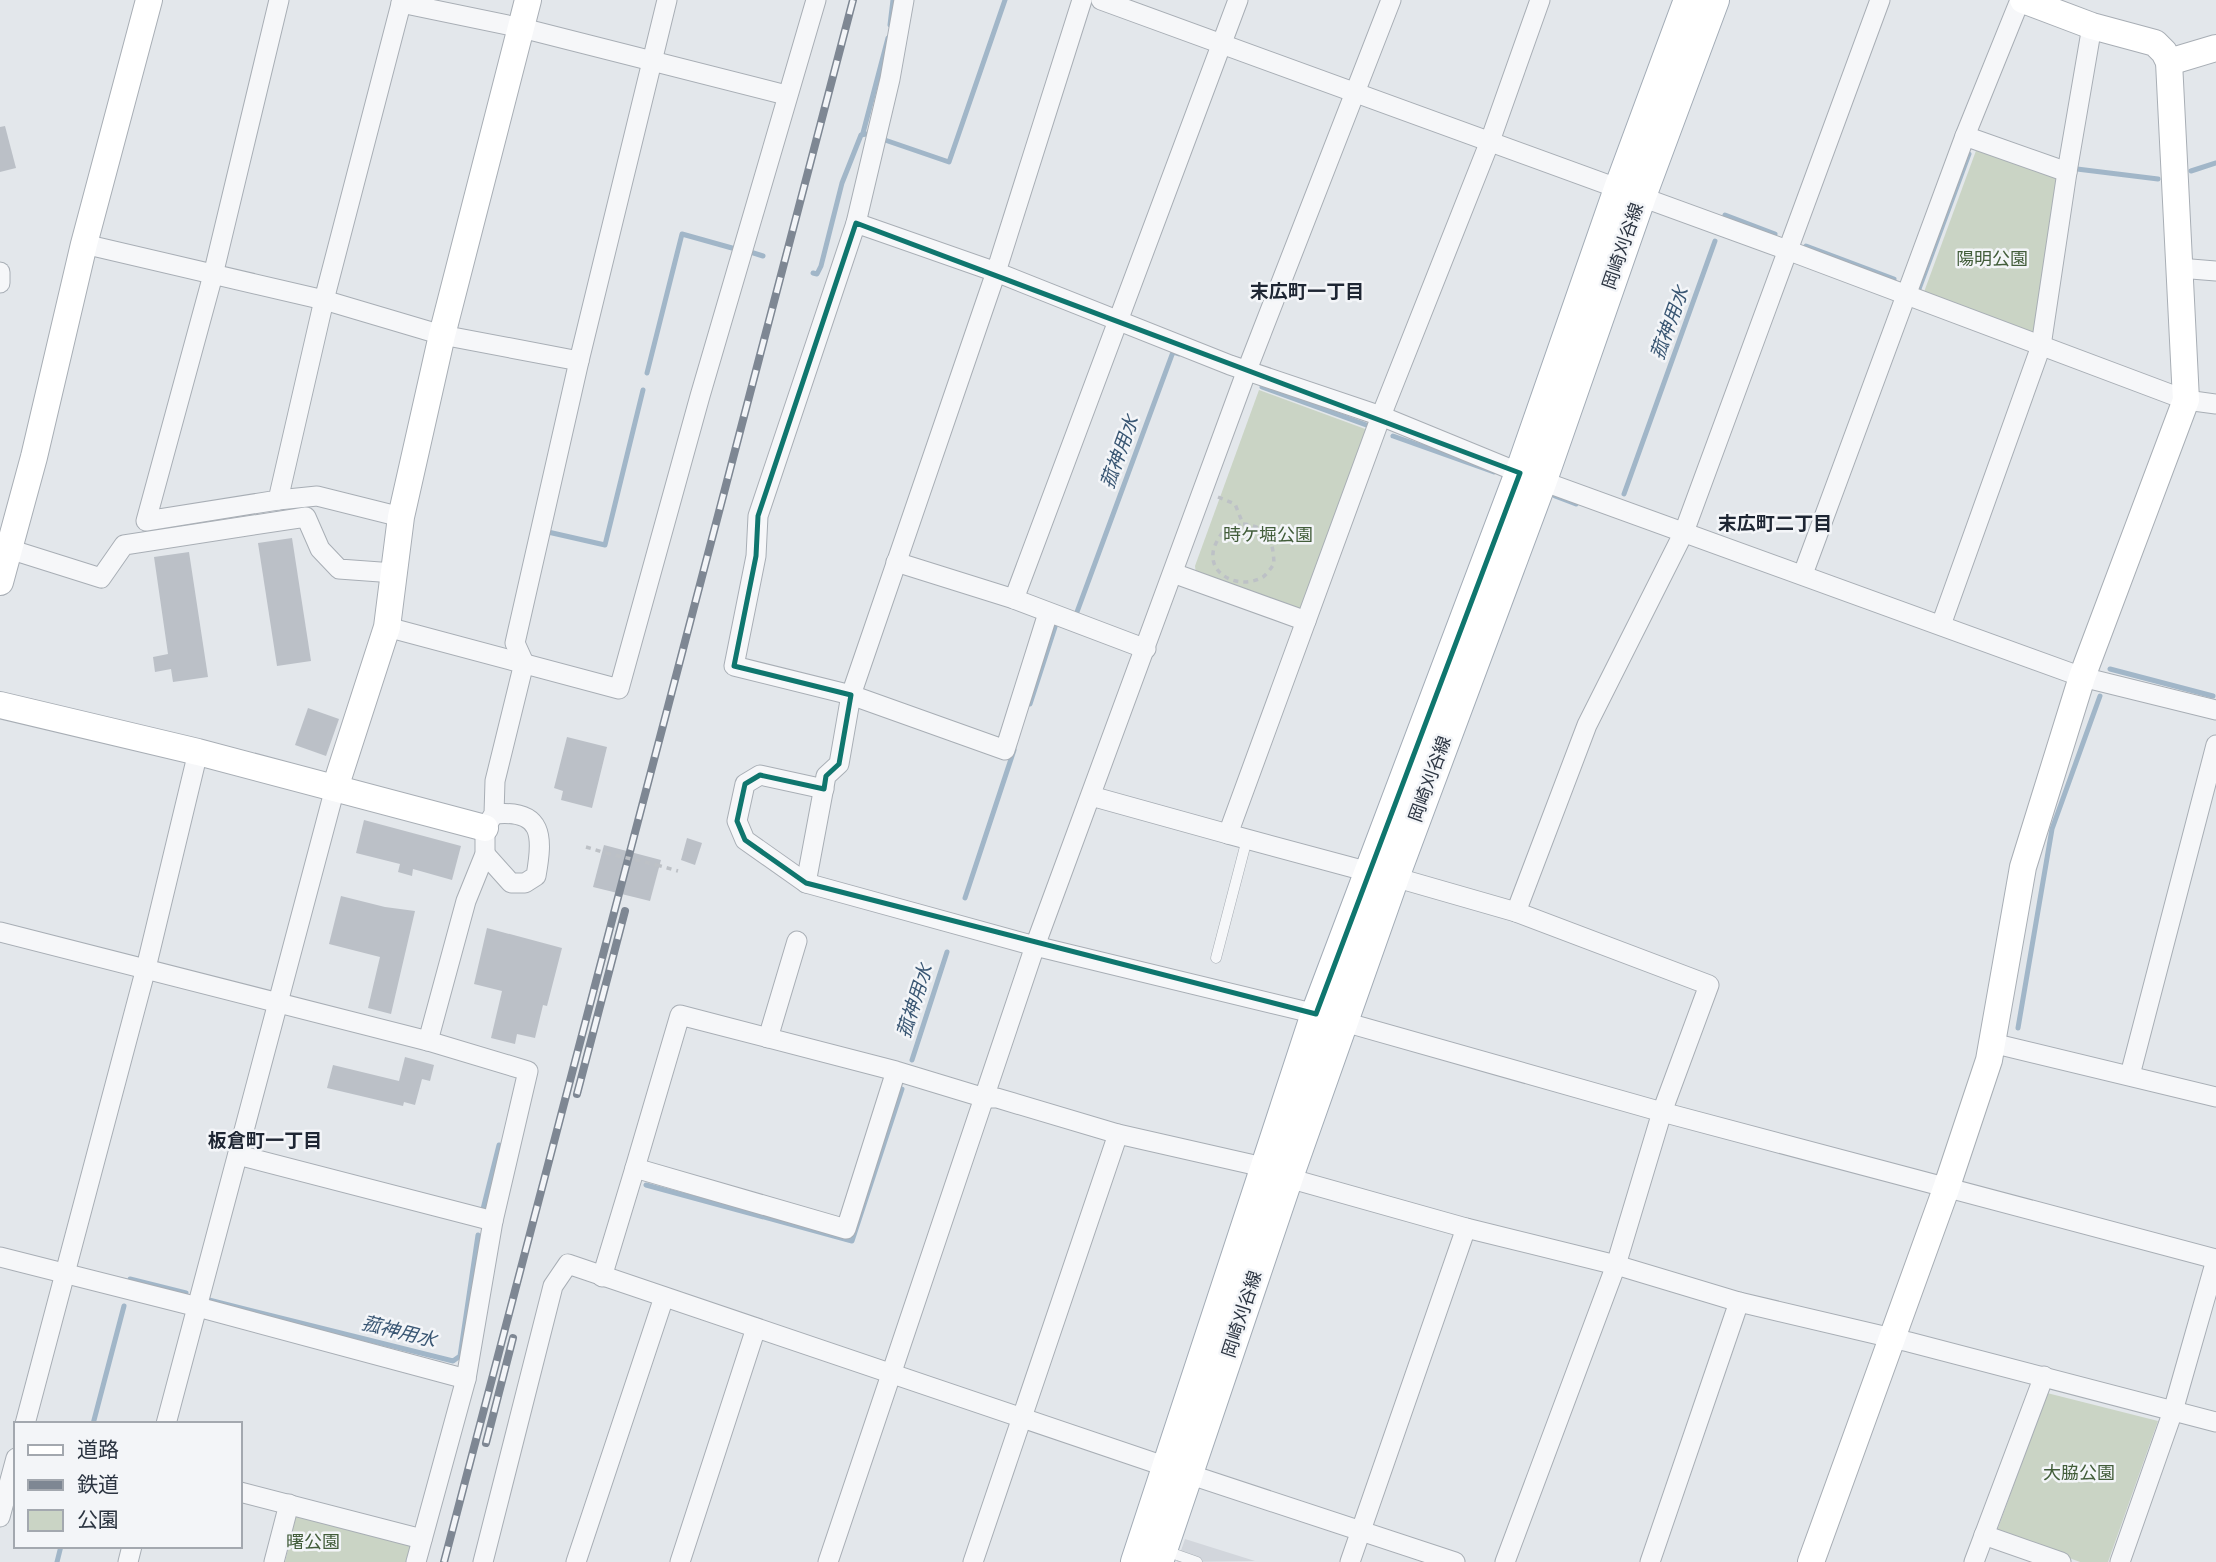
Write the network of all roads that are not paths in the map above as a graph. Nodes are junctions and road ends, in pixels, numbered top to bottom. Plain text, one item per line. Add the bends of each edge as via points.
1 (149, 0) edge
2 (279, 0) edge
3 (528, 0) edge
4 (667, 0) edge
5 (816, 0) edge
6 (904, 0) edge
7 (1082, 0) edge
8 (1101, 0) edge
9 (1238, 0) edge
10 (1391, 0) edge
11 (1540, 0) edge
12 (1689, 0) edge
13 (1714, 0) edge
14 (1880, 0) edge
15 (2022, 0) edge
16 (401, 2) edge
17 (2092, 26) junction
18 (522, 27) junction
19 (1223, 43) junction
20 (2216, 48) edge
21 (651, 62) junction
22 (2169, 62) junction
23 (1356, 92) junction
24 (786, 95) junction
25 (1965, 136) junction
26 (1490, 141) junction
27 (2067, 172) junction
28 (1630, 193) junction
29 (856, 223) junction
30 (84, 244) junction
31 (1787, 250) junction
32 (2179, 268) junction
33 (2216, 271) edge
34 (0, 272) edge
35 (996, 272) junction
36 (213, 275) junction
37 (0, 283) edge
38 (1905, 295) junction
39 (324, 300) junction
40 (1118, 320) junction
41 (442, 335) junction
42 (2041, 346) junction
43 (579, 361) junction
44 (1247, 370) junction
45 (2186, 400) junction
46 (2216, 404) edge
47 (1381, 416) junction
48 (1531, 476) junction
49 (278, 500) junction
50 (401, 517) junction
51 (1684, 532) junction
52 (9, 549) junction
53 (896, 562) junction
54 (394, 573) junction
55 (1173, 573) junction
56 (1803, 574) junction
57 (0, 582) edge
58 (1014, 599) junction
59 (1048, 613) junction
60 (1306, 621) junction
61 (1941, 625) junction
62 (387, 627) junction
63 (1146, 649) junction
64 (524, 663) junction
65 (2082, 677) junction
66 (851, 695) junction
67 (0, 705) edge
68 (2216, 710) edge
69 (2216, 745) edge
70 (198, 752) junction
71 (335, 788) junction
72 (824, 789) junction
73 (1091, 796) junction
74 (488, 832) junction
75 (1238, 836) junction
76 (1381, 874) junction
77 (806, 883) junction
78 (1516, 912) junction
79 (0, 932) edge
80 (797, 941) dead end
81 (1035, 946) junction
82 (1216, 958) dead end
83 (146, 968) junction
84 (276, 1002) junction
85 (1329, 1018) junction
86 (768, 1038) junction
87 (428, 1041) junction
88 (1992, 1043) junction
89 (896, 1072) junction
90 (2130, 1075) junction
91 (2216, 1097) edge
92 (985, 1098) junction
93 (1662, 1112) junction
94 (1118, 1133) junction
95 (238, 1155) junction
96 (635, 1168) junction
97 (1275, 1174) junction
98 (1946, 1189) junction
99 (493, 1222) junction
100 (1466, 1228) junction
101 (0, 1257) edge
102 (2216, 1260) edge
103 (1616, 1265) junction
104 (65, 1274) junction
105 (602, 1277) junction
106 (664, 1297) junction
107 (1740, 1301) junction
108 (198, 1307) junction
109 (756, 1328) junction
110 (1892, 1338) junction
111 (891, 1373) junction
112 (2045, 1376) junction
113 (466, 1379) junction
114 (2174, 1411) junction
115 (1021, 1418) junction
116 (26, 1422) edge
117 (167, 1422) edge
118 (2216, 1422) edge
119 (14, 1465) edge
120 (1178, 1471) junction
121 (242, 1492) edge
122 (289, 1504) junction
123 (0, 1517) edge
124 (1361, 1530) junction
125 (1984, 1535) junction
126 (422, 1539) junction
127 (1160, 1556) edge
128 (274, 1562) edge
129 (416, 1562) edge
130 (483, 1562) edge
131 (576, 1562) edge
132 (680, 1562) edge
133 (828, 1562) edge
134 (973, 1562) edge
135 (1136, 1562) edge
136 (1197, 1562) edge
137 (1350, 1562) edge
138 (1455, 1562) edge
139 (1504, 1562) edge
140 (1650, 1562) edge
141 (1811, 1562) edge
142 (1975, 1562) edge
143 (2060, 1562) edge
144 (2120, 1562) edge

1 - 30 street
2 - 36 street
3 - 18 street
4 - 21 street
5 - 24 street
6 - 29 street
7 - 35 street
8 - 19 street
9 - 19 street
10 - 23 street
11 - 26 street
12 - 28 main road, 岡崎刈谷線
13 - 28 main road, 岡崎刈谷線
14 - 31 street
15 - 17 street
15 - 25 street
16 - 18 street
16 - 39 street
17 - 22 street via 2155,43
17 - 27 street
18 - 21 street
18 - 41 street
19 - 23 street
19 - 40 street
20 - 22 street
21 - 24 street
21 - 43 street
22 - 32 street
23 - 26 street
23 - 44 street
24 - 64 street via 619,689
25 - 27 street
25 - 38 street
26 - 28 street
26 - 47 street
27 - 42 street
28 - 31 street
28 - 48 main road, 岡崎刈谷線
29 - 35 street
29 - 66 street via 758,516 756,556 734,666
30 - 36 street
30 - 52 street
31 - 38 street
31 - 51 street
32 - 33 street
32 - 45 street
34 - 37 street
35 - 40 street
35 - 53 street
36 - 39 street
36 - 49 street via 146,522
38 - 42 street
38 - 56 street
39 - 41 street
39 - 49 street
40 - 44 street
40 - 58 street
41 - 43 street
41 - 50 street
42 - 45 street
42 - 61 street
43 - 64 street via 515,643
44 - 47 street
44 - 55 street
45 - 46 street
45 - 65 street
47 - 48 street
47 - 60 street
48 - 51 street
48 - 76 main road, 岡崎刈谷線
49 - 50 street via 317,496
50 - 54 street
51 - 56 street
51 - 78 street via 1587,725
52 - 54 street via 101,578 124,545 306,517 320,549 339,569
52 - 57 street
53 - 58 street
53 - 66 street
54 - 62 street
55 - 60 street
55 - 63 street
56 - 61 street
58 - 59 street
59 - 63 street
59 - 66 street via 1005,750
60 - 75 street
61 - 65 street
62 - 64 street
62 - 71 street
63 - 73 street
64 - 74 street via 495,781
65 - 68 street
65 - 88 street via 2023,867
66 - 72 street via 839,764 826,776
67 - 70 street
69 - 90 street
70 - 71 street
70 - 83 street
71 - 74 street
71 - 84 street
72 - 77 street
72 - 77 street via 760,775 745,784 737,821 745,840
73 - 75 street
73 - 81 street
74 - 87 street
75 - 76 street
75 - 82 lane
76 - 78 street
76 - 85 main road, 岡崎刈谷線
77 - 81 street
78 - 93 street via 1709,985
79 - 83 street
80 - 86 street
81 - 85 street
81 - 92 street
83 - 84 street
83 - 104 street
84 - 87 street
84 - 95 street
85 - 93 street
85 - 97 main road, 岡崎刈谷線
86 - 89 street
86 - 96 street via 680,1015
87 - 99 street via 528,1071
88 - 90 street
88 - 98 street
89 - 92 street
89 - 96 street via 846,1229
90 - 91 street
92 - 94 street
92 - 111 street
93 - 98 street
93 - 103 street
94 - 97 street
94 - 115 street
95 - 99 street
95 - 108 street
96 - 105 street
97 - 100 street
97 - 120 main road, 岡崎刈谷線
98 - 102 street
98 - 110 street
99 - 113 street
100 - 103 street
100 - 124 street
101 - 104 street
102 - 114 street
103 - 107 street
103 - 139 street
104 - 108 street
104 - 116 street
105 - 106 street
105 - 130 street via 568,1264 552,1286
106 - 109 street
106 - 131 street
107 - 110 street
107 - 140 street
108 - 113 street
108 - 117 street
109 - 111 street
109 - 132 street
110 - 112 street
110 - 141 street
111 - 115 street
111 - 133 street
112 - 114 street
112 - 125 street
113 - 126 street
114 - 118 street
114 - 144 street
115 - 120 street
115 - 134 street
119 - 123 street
120 - 124 street
120 - 127 main road, 岡崎刈谷線
120 - 135 main road, 岡崎刈谷線
121 - 122 street
122 - 126 street
122 - 128 street
124 - 137 street
124 - 138 street
125 - 142 street
125 - 143 street
126 - 129 street
127 - 136 lane

